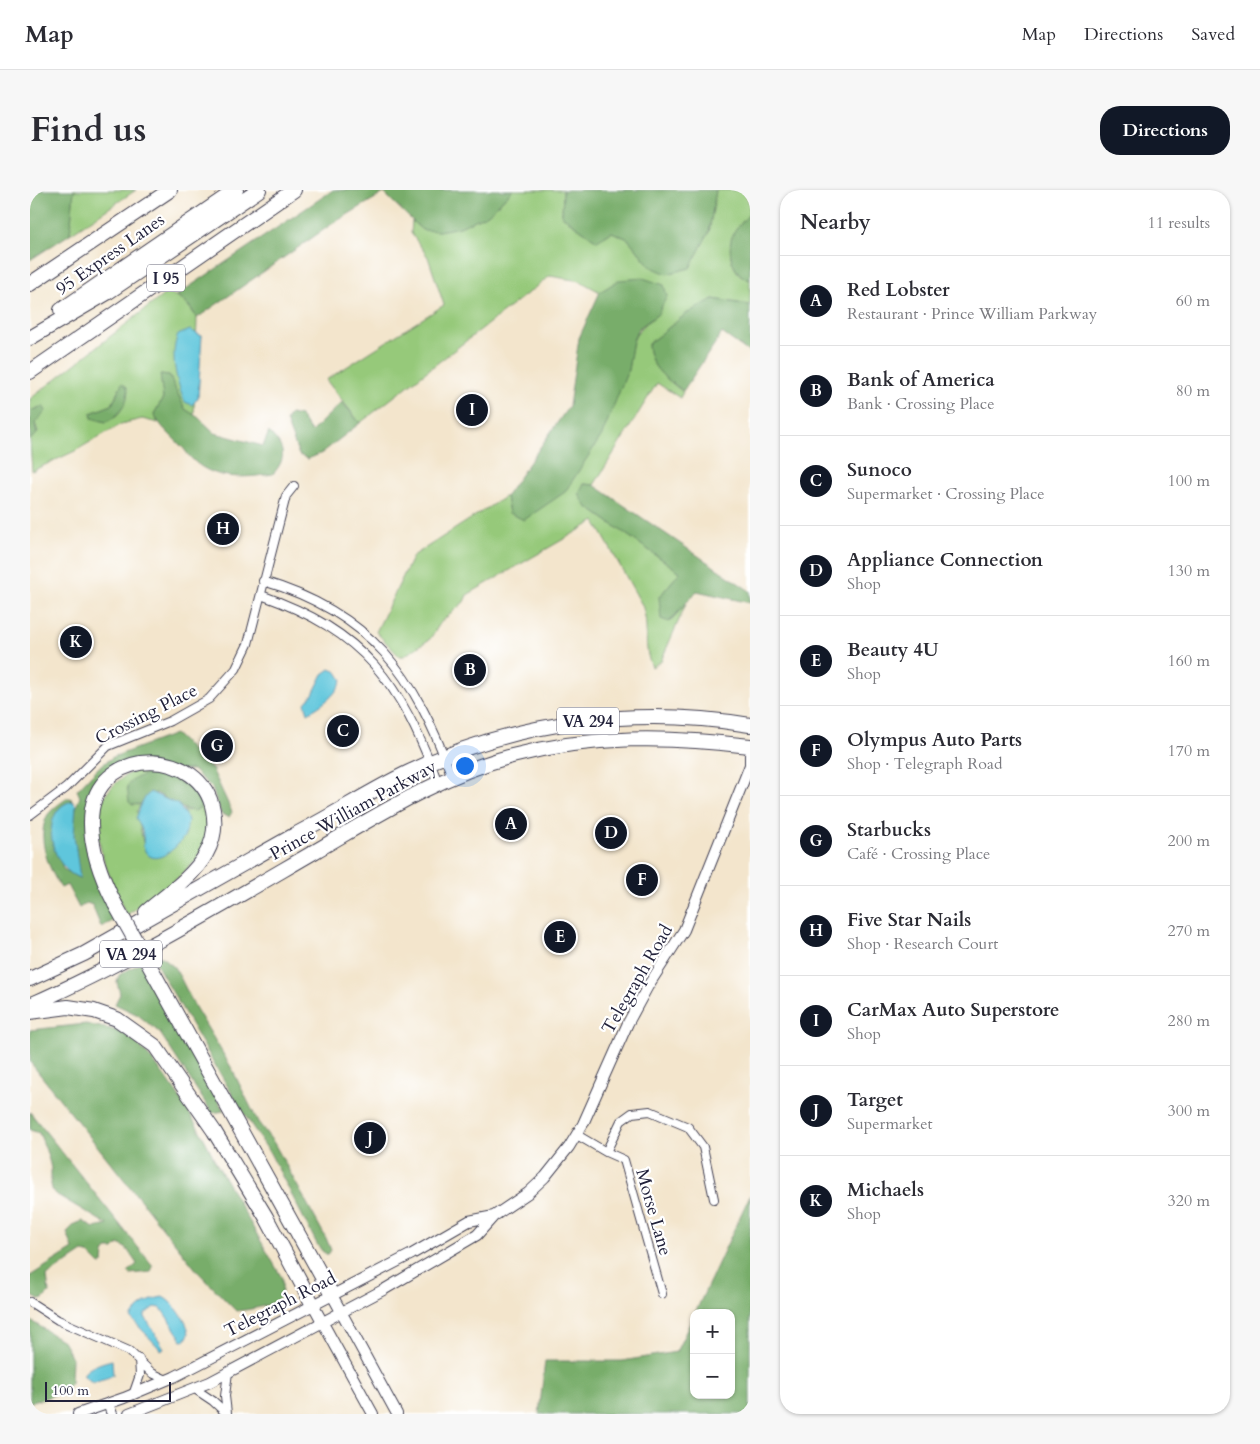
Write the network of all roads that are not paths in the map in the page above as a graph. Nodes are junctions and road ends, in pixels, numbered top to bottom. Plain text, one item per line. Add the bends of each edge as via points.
1 (170, 190) edge
2 (236, 190) edge
3 (259, 190) edge
4 (294, 190) edge
5 (77, 252) junction
6 (30, 278) edge
7 (30, 284) edge
8 (30, 332) edge
9 (30, 338) edge
10 (30, 372) edge
11 (294, 486) dead end
12 (264, 581) junction
13 (260, 595) junction
14 (750, 725) edge
15 (750, 746) edge
16 (750, 755) edge
17 (445, 757) junction
18 (431, 763) junction
19 (452, 777) junction
20 (438, 783) junction
21 (30, 815) edge
22 (121, 933) junction
23 (30, 979) edge
24 (30, 1005) edge
25 (30, 1012) edge
26 (577, 1135) junction
27 (606, 1152) junction
28 (714, 1199) dead end
29 (494, 1216) junction
30 (662, 1294) dead end
31 (332, 1295) junction
32 (30, 1302) edge
33 (312, 1305) junction
34 (342, 1313) junction
35 (322, 1323) junction
36 (138, 1359) junction
37 (228, 1372) junction
38 (167, 1380) junction
39 (195, 1389) junction
40 (133, 1394) junction
41 (108, 1404) junction
42 (78, 1414) edge
43 (112, 1414) edge
44 (129, 1414) edge
45 (227, 1414) edge
46 (373, 1414) edge
47 (397, 1414) edge

1 - 5 highway
2 - 8 highway, 95 Express Lanes
3 - 9 highway via 107,293
4 - 10 highway, I 95
5 - 6 highway
5 - 7 highway
11 - 12 street, Crossing Place via 286,496
12 - 13 street, Crossing Place
12 - 17 street via 321,604 375,642 414,689
13 - 18 street via 317,619 363,653 400,696
13 - 21 street, Crossing Place via 244,655 220,689 199,707 108,746 66,788
14 - 17 highway, Prince William Parkway / VA 294 via 672,717 589,720 501,738
15 - 19 highway, Prince William Parkway / VA 294 via 672,738 615,739 511,756
16 - 26 main road, Telegraph Road via 750,765 689,920 628,1023
17 - 18 highway, Prince William Parkway / VA 294
17 - 19 street
18 - 20 street
18 - 22 highway, Prince William Parkway / VA 294 via 407,773
19 - 20 highway, Prince William Parkway / VA 294
20 - 24 highway, Prince William Parkway / VA 294 via 191,922
22 - 23 highway, Prince William Parkway / VA 294
22 - 31 highway, bridge via 182,881 212,842 214,817 209,798 197,779 178,766 156,761 125,767 107,780 96,798 91,819 103,878 115,904 152,972
25 - 33 highway via 68,1007 94,1011 124,1023 155,1046 218,1138 266,1218
26 - 27 street, Morse Lane
26 - 29 main road, Telegraph Road via 545,1177 522,1198
27 - 28 street via 621,1121 632,1113 650,1111 688,1127 703,1147
27 - 30 street, Morse Lane via 624,1160
29 - 31 main road, Telegraph Road via 469,1221
29 - 34 main road, Telegraph Road via 477,1235
31 - 33 main road, Telegraph Road
31 - 34 main road
32 - 36 street via 73,1328 123,1347
33 - 35 main road
33 - 38 main road, Telegraph Road
34 - 35 main road, Telegraph Road
34 - 47 main road
35 - 37 main road, Telegraph Road
35 - 46 main road
36 - 38 street via 155,1375
36 - 40 street via 140,1375
37 - 39 main road, Telegraph Road
37 - 45 street
38 - 40 main road, Telegraph Road
39 - 44 main road, Telegraph Road
39 - 45 street
40 - 41 main road, Telegraph Road
41 - 42 main road, Telegraph Road
41 - 43 main road

